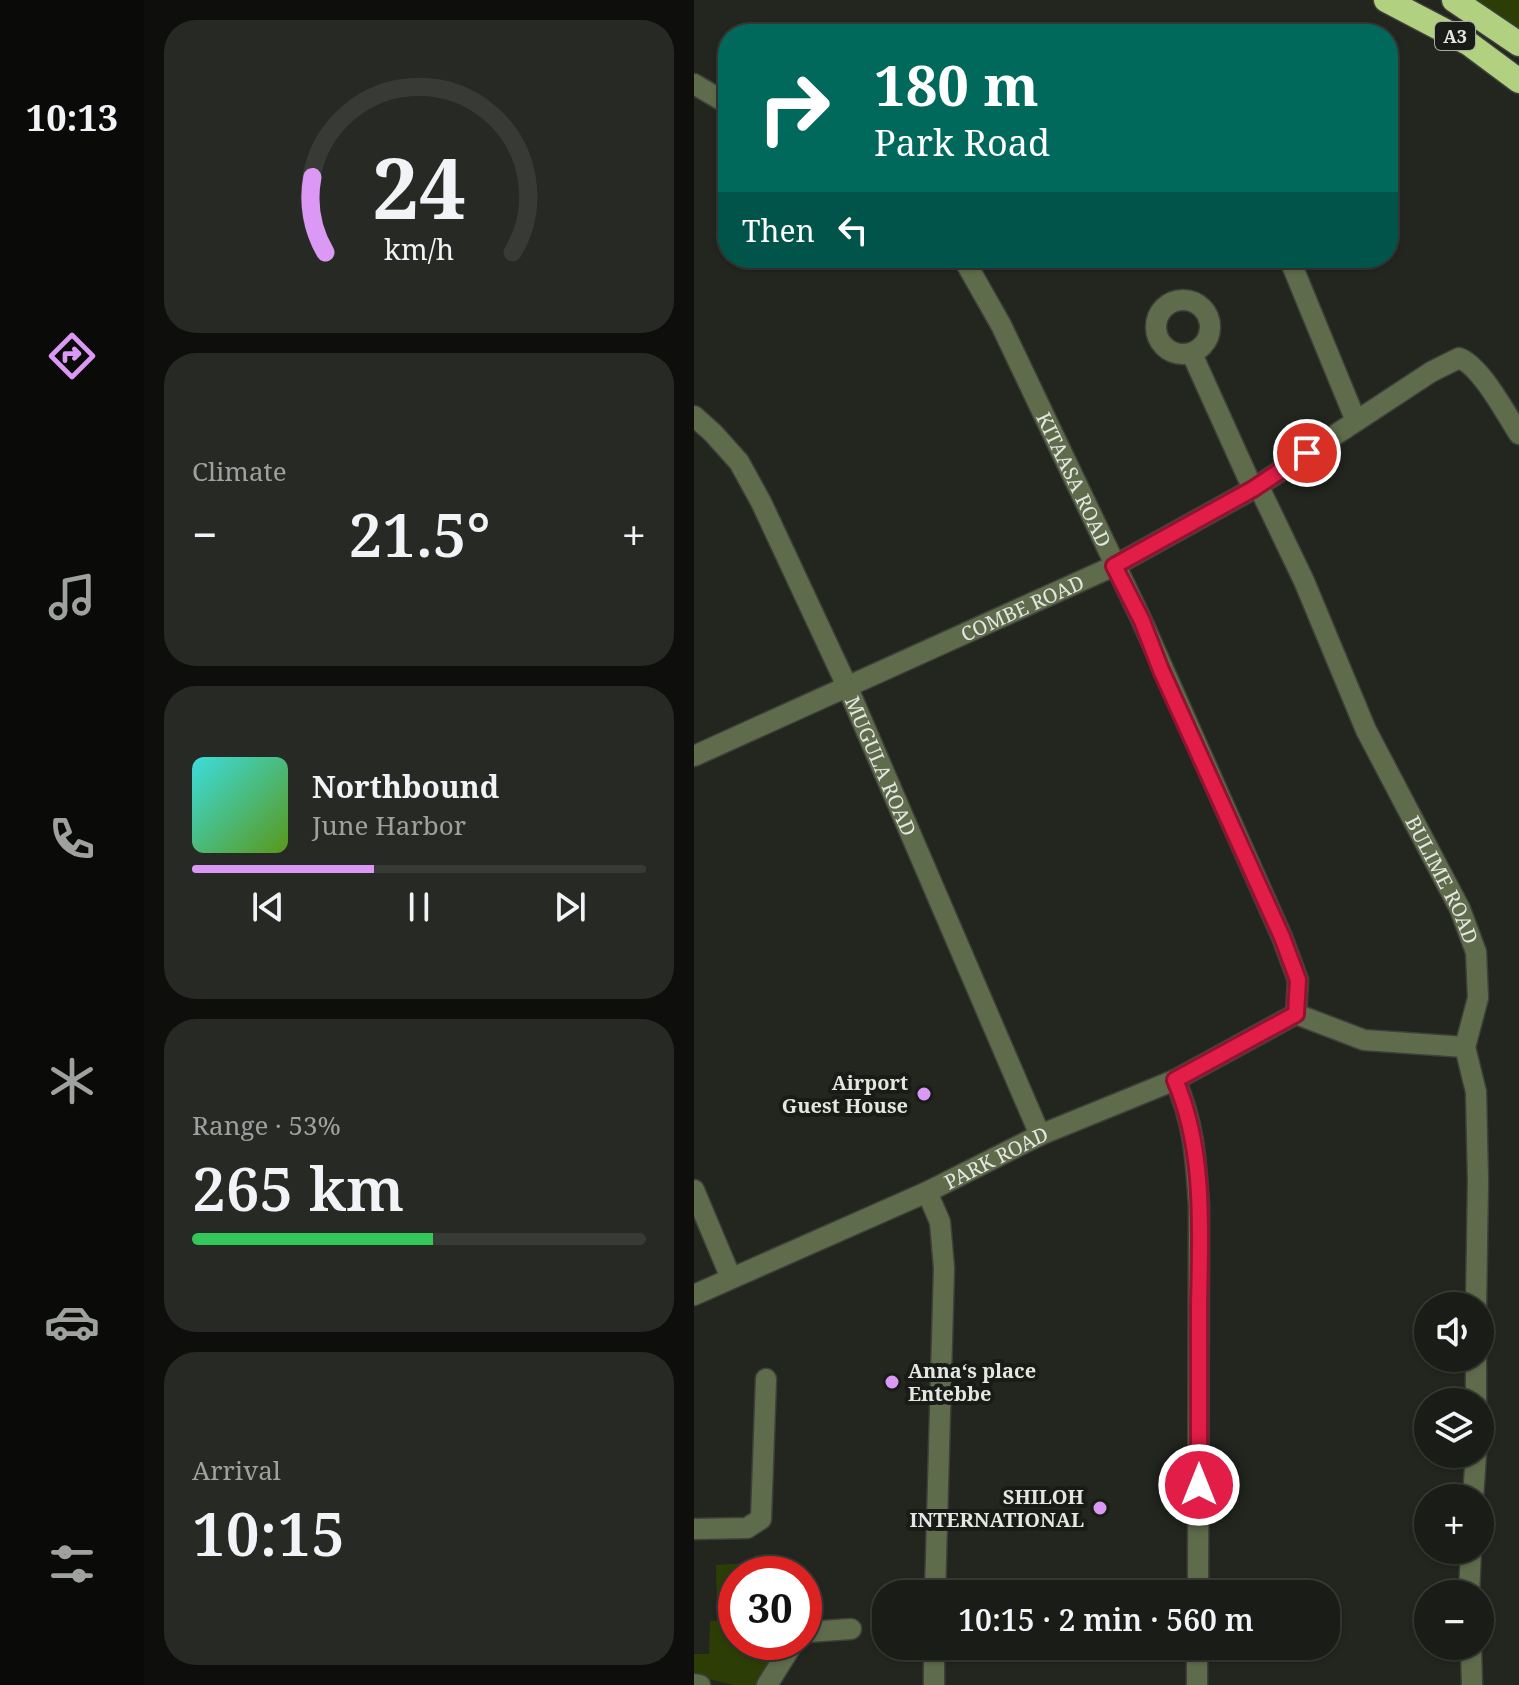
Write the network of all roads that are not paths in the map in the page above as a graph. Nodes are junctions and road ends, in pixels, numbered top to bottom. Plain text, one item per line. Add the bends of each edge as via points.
1 (1386, 0) edge
2 (1454, 0) edge
3 (1519, 44) edge
4 (1519, 81) edge
5 (694, 84) edge
6 (718, 98) edge
7 (969, 268) edge
8 (1293, 268) edge
9 (1192, 354) dead end
10 (694, 416) edge
11 (1356, 421) junction
12 (1519, 434) edge
13 (1255, 487) junction
14 (1114, 566) junction
15 (847, 686) junction
16 (694, 756) edge
17 (1296, 1014) junction
18 (1465, 1047) junction
19 (1175, 1080) junction
20 (1040, 1135) junction
21 (694, 1190) edge
22 (927, 1192) junction
23 (731, 1278) junction
24 (1476, 1292) edge
25 (694, 1295) edge
26 (766, 1379) dead end
27 (694, 1529) edge
28 (935, 1580) edge
29 (1198, 1580) edge
30 (851, 1629) dead end
31 (822, 1632) edge
32 (783, 1660) edge
33 (934, 1660) edge
34 (1197, 1660) edge
35 (1471, 1660) edge
36 (767, 1685) edge
37 (934, 1685) edge
38 (1197, 1685) edge
39 (1472, 1685) edge

1 - 4 highway, A3 via 1468,43
2 - 3 highway, A3
5 - 6 street
7 - 14 street, KITAASA ROAD via 1001,325
8 - 11 street
9 - 13 street, BULIME ROAD
10 - 15 street, MUGULA ROAD via 739,462
11 - 12 street, COMBE ROAD via 1459,358 1472,366
11 - 13 street, COMBE ROAD
13 - 14 street, COMBE ROAD
13 - 18 street, BULIME ROAD via 1304,581 1366,730 1460,909 1477,970 1478,998
14 - 15 street, COMBE ROAD
14 - 17 street, KITAASA ROAD via 1282,937 1298,980
15 - 16 street, COMBE ROAD
15 - 20 street, MUGULA ROAD
17 - 18 street via 1364,1040
17 - 19 street, PARK ROAD
18 - 24 street, BULIME ROAD via 1476,1092
19 - 20 street, PARK ROAD
19 - 29 street via 1191,1121 1199,1206
20 - 22 street, PARK ROAD
21 - 23 street
22 - 23 street, PARK ROAD
22 - 28 street via 940,1222 944,1268
23 - 25 street, PARK ROAD
26 - 27 street via 761,1519 747,1528
30 - 31 street
32 - 36 street
33 - 37 street
34 - 38 street
35 - 39 street

